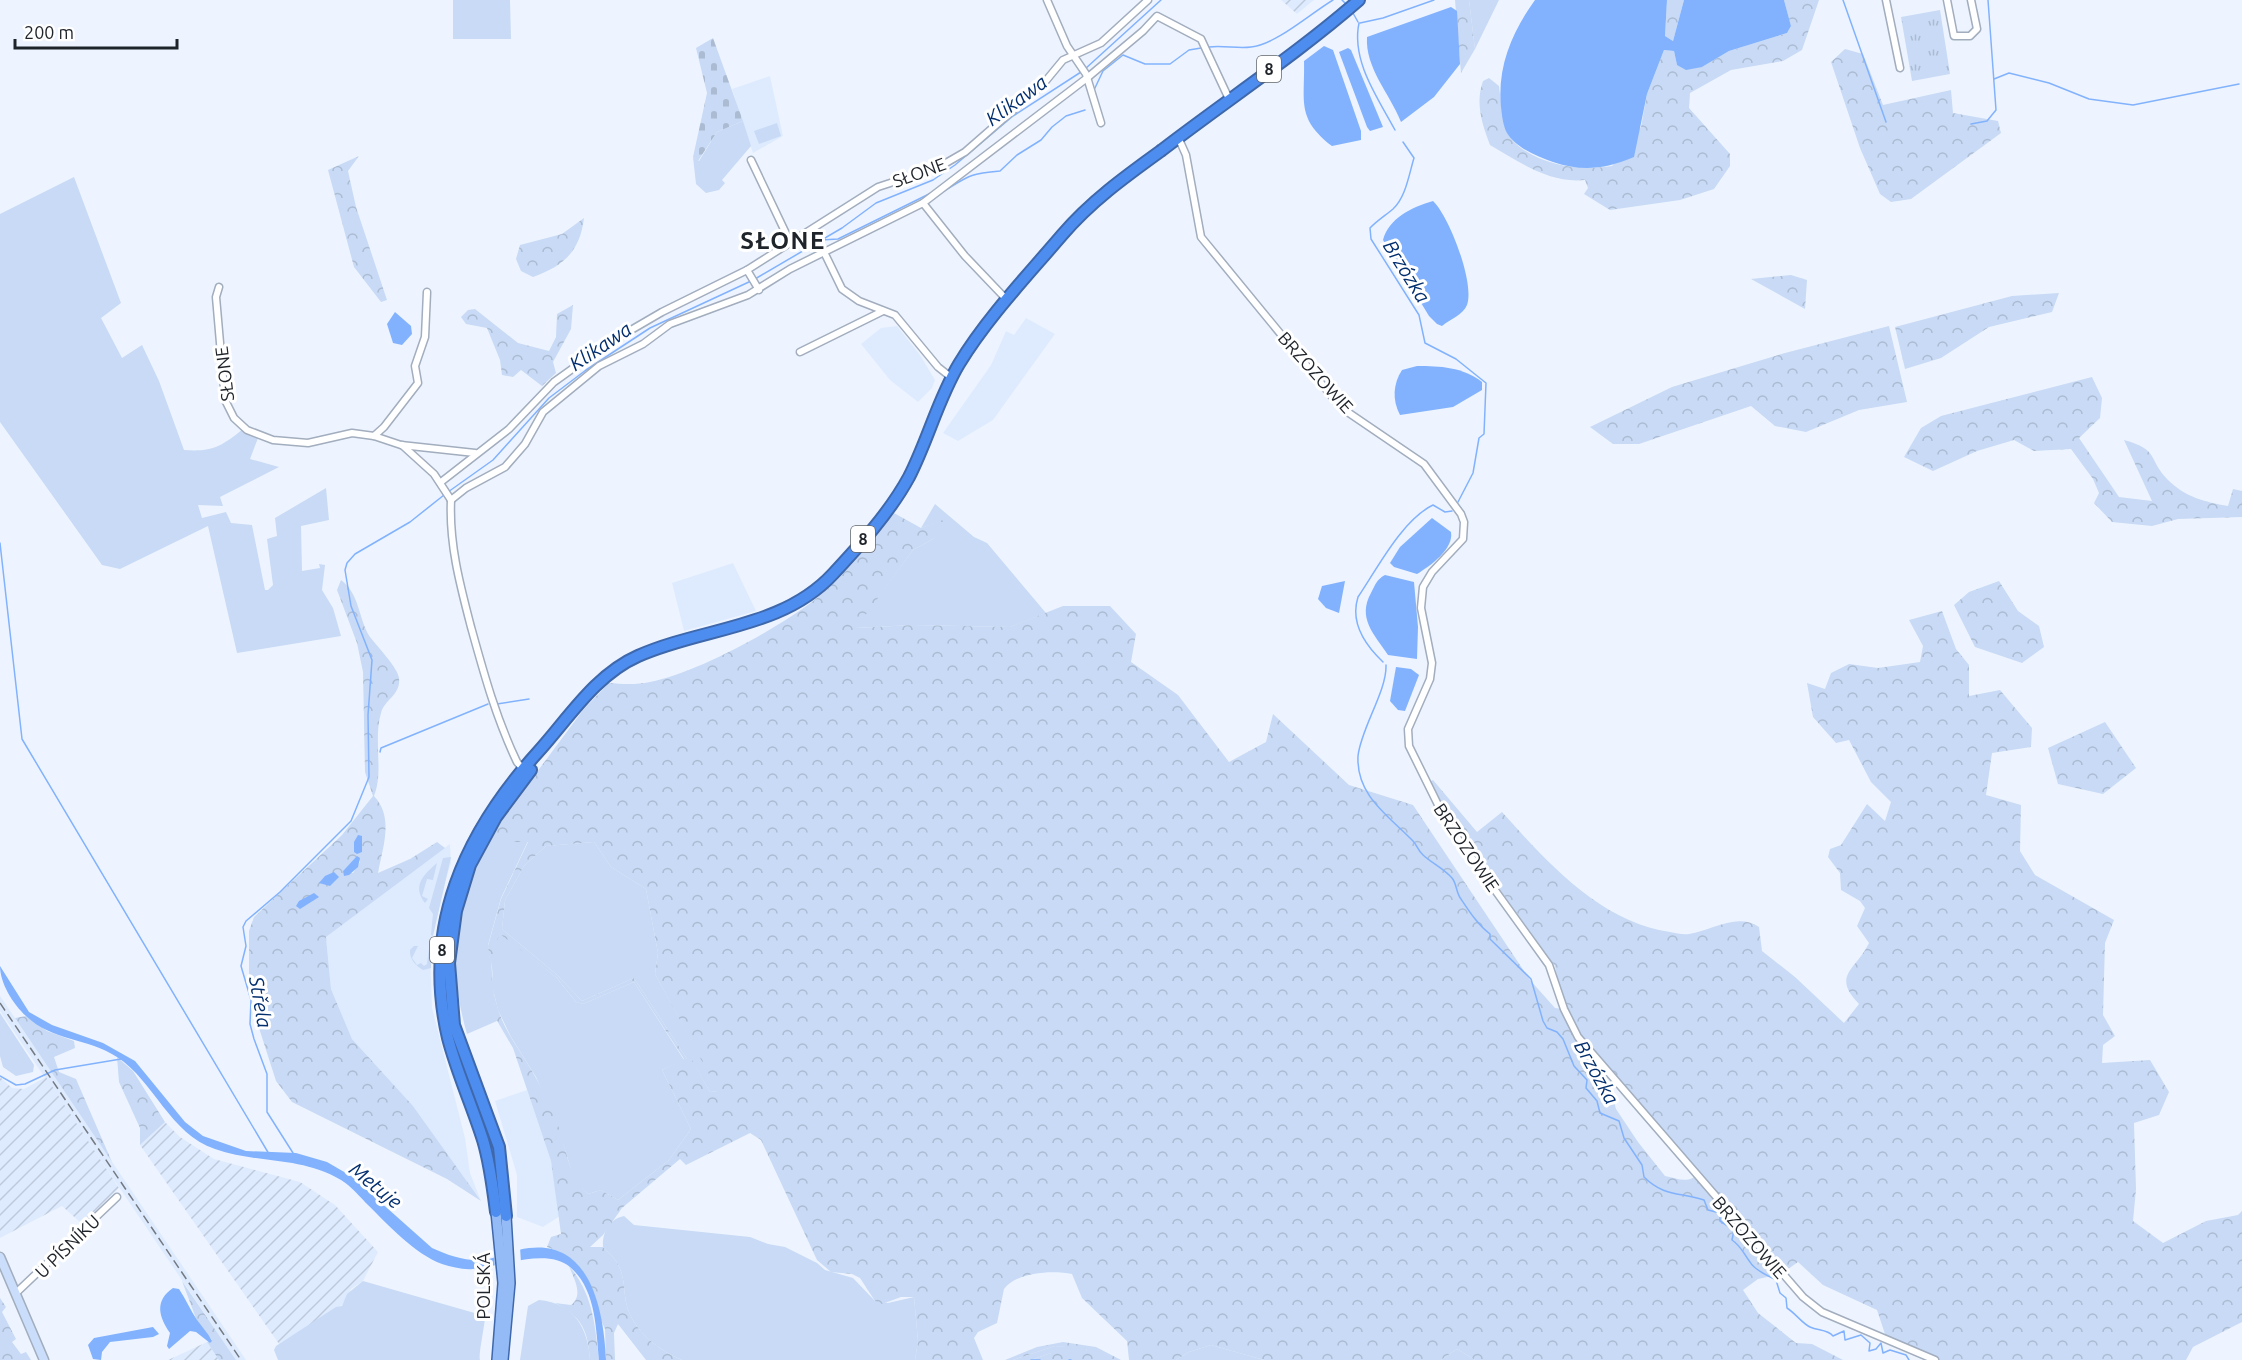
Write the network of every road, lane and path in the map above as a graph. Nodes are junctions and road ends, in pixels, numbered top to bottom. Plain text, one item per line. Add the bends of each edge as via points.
1 (1047, 0) edge
2 (1148, 0) edge
3 (1359, 0) edge
4 (1886, 0) edge
5 (1947, 0) edge
6 (1971, 0) edge
7 (1072, 54) junction
8 (1900, 68) dead end
9 (1087, 76) junction
10 (1229, 99) junction
11 (1101, 123) dead end
12 (1178, 137) junction
13 (751, 160) dead end
14 (922, 203) junction
15 (790, 242) junction
16 (824, 252) junction
17 (747, 270) junction
18 (219, 287) dead end
19 (757, 288) junction
20 (427, 292) dead end
21 (1008, 300) junction
22 (883, 311) junction
23 (800, 352) dead end
24 (952, 378) junction
25 (374, 436) junction
26 (401, 445) junction
27 (476, 453) junction
28 (442, 484) junction
29 (450, 498) junction
30 (526, 771) junction
31 (505, 1184) junction
32 (492, 1185) junction
33 (117, 1197) dead end
34 (501, 1214) junction
35 (0, 1257) edge
36 (16, 1293) junction
37 (506, 1295) junction
38 (44, 1360) edge
39 (497, 1360) edge
40 (503, 1360) edge
41 (1935, 1360) edge

1 - 7 street
2 - 7 street, SŁONE via 1101,43
3 - 10 highway, 8
4 - 8 street
5 - 6 street via 1954,36 1970,36 1977,29
7 - 9 street
7 - 15 street, SŁONE via 964,152 939,167 878,187
9 - 10 street via 1157,16 1201,39
9 - 11 street
9 - 14 street
10 - 12 highway, 8
12 - 21 highway, 8 via 1084,211
12 - 41 street, BRZOZOWIE via 1186,155 1201,237 1334,399 1424,464 1461,514 1463,539 1432,572 1422,594 1432,663 1430,679 1408,729 1408,746 1448,825 1549,965 1578,1037 1803,1297 1822,1312
13 - 15 street
14 - 16 street
14 - 21 street, SŁONE
15 - 17 street, SŁONE
16 - 19 street
16 - 22 street via 842,289
17 - 19 street
17 - 27 street, SŁONE via 662,312 596,351 554,382 509,429
18 - 25 street, SŁONE via 216,297 224,392 230,412 239,423 255,435 291,442 318,443 352,433
19 - 29 street via 670,324 643,344 600,366 543,412 525,444 505,467
20 - 25 street via 425,337 415,366 418,383
21 - 24 highway, 8
22 - 23 street
22 - 24 street via 903,322 938,367
24 - 30 highway, 8 via 900,491 821,586 780,612 637,656 597,685
25 - 26 street, SŁONE
26 - 27 street, SŁONE
26 - 28 street, SŁONE
27 - 28 street, SŁONE
28 - 29 street
29 - 30 street via 457,572 492,706 515,758
30 - 31 highway, 8 via 470,865 456,911 449,963 454,1025 494,1130
30 - 32 highway, 8 via 488,814 467,851 450,902 441,955 442,1003 448,1035 482,1138
31 - 32 highway
31 - 34 highway, 8
32 - 34 highway, 8
33 - 36 street, U PÍSNÍKU
34 - 37 main road, POLSKÁ
35 - 36 main road
36 - 38 main road
37 - 39 main road, POLSKÁ
37 - 40 main road, POLSKÁ

